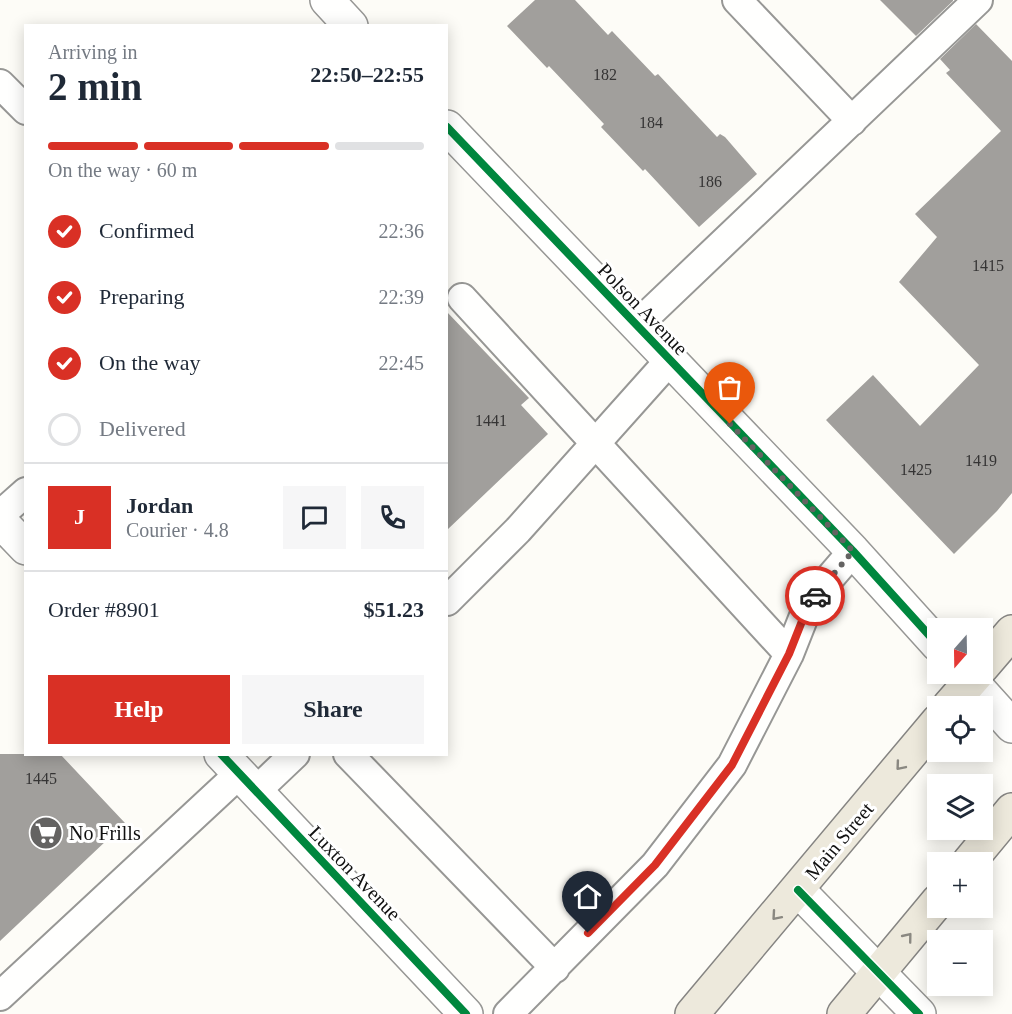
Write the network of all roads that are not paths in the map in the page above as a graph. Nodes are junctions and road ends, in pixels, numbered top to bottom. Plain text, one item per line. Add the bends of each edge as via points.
1 (327, 0) edge
2 (737, 0) edge
3 (978, 0) edge
4 (349, 24) edge
5 (0, 84) edge
6 (24, 108) edge
7 (852, 121) junction
8 (448, 128) edge
9 (462, 298) dead end
10 (636, 326) junction
11 (669, 361) junction
12 (596, 445) junction
13 (24, 494) edge
14 (0, 515) edge
15 (0, 521) edge
16 (24, 546) edge
17 (853, 551) junction
18 (448, 600) edge
19 (1012, 632) edge
20 (927, 633) edge
21 (993, 652) edge
22 (789, 654) junction
23 (982, 684) edge
24 (1012, 726) edge
25 (927, 734) edge
26 (289, 756) edge
27 (350, 756) edge
28 (238, 773) edge
29 (1012, 810) edge
30 (977, 852) edge
31 (798, 890) junction
32 (927, 914) edge
33 (555, 968) junction
34 (880, 971) junction
35 (0, 996) edge
36 (466, 1014) edge
37 (508, 1014) edge
38 (692, 1014) edge
39 (844, 1014) edge
40 (919, 1014) edge

1 - 4 street
2 - 7 lane
3 - 7 lane
5 - 6 lane
7 - 10 lane
8 - 10 street, Polson Avenue
9 - 12 lane
10 - 11 street, Polson Avenue
11 - 12 lane
11 - 17 street, Polson Avenue
12 - 18 lane
12 - 22 lane
13 - 14 lane
15 - 16 street
17 - 20 street, Polson Avenue
17 - 22 lane via 810,601
19 - 21 main road
22 - 33 lane via 732,765 655,865
23 - 24 street
25 -> 31 main road, Main Street
26 - 28 lane
27 - 33 lane
28 - 35 lane
28 - 36 street, Luxton Avenue
29 - 30 main road
31 - 34 street
31 -> 38 main road, Main Street
34 -> 32 main road
33 - 37 lane
34 - 39 main road
34 - 40 street

